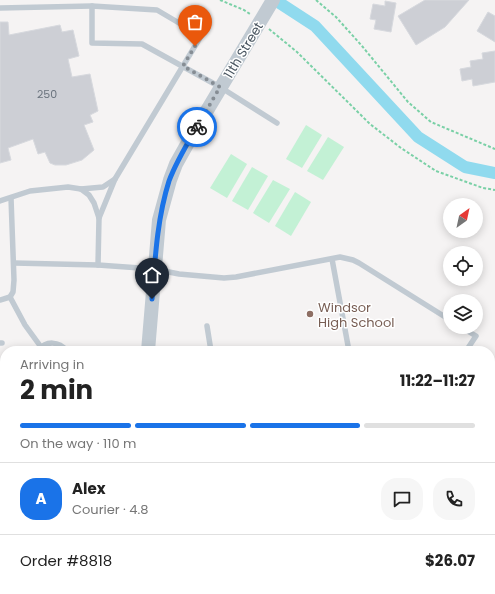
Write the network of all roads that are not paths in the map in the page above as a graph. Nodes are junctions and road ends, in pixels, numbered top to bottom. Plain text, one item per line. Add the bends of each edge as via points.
1 (273, 0) edge
2 (92, 6) junction
3 (0, 8) edge
4 (183, 66) junction
5 (220, 87) junction
6 (277, 123) dead end
7 (115, 179) junction
8 (81, 189) junction
9 (10, 198) junction
10 (0, 201) edge
11 (99, 218) junction
12 (332, 259) junction
13 (14, 264) junction
14 (98, 265) junction
15 (154, 269) junction
16 (10, 297) junction
17 (0, 300) edge
18 (443, 316) edge
19 (207, 326) dead end
20 (473, 334) edge
21 (37, 346) edge
22 (45, 346) edge
23 (62, 346) edge
24 (148, 346) edge
25 (211, 346) edge
26 (348, 346) edge
27 (469, 346) edge

1 - 5 street, 11th Street
2 - 3 lane
2 - 4 lane via 92,43 142,44
2 - 4 lane via 157,10 201,36
4 - 5 lane
4 - 7 lane
5 - 6 lane
5 - 15 street, 11th Street via 176,164 170,180 160,220
7 - 8 lane via 103,186
7 - 11 lane
8 - 9 lane via 68,187 30,191
8 - 11 lane via 92,199
9 - 10 lane
9 - 13 lane
11 - 14 lane
12 - 15 lane via 228,277 179,274
12 - 18 lane via 340,257 359,263
12 - 26 lane
13 - 14 lane
13 - 16 lane via 14,292
14 - 15 lane
15 - 24 street, 11th Street
16 - 17 lane
16 - 21 lane
19 - 25 lane
20 - 27 lane via 476,336
22 - 23 lane via 57,343

